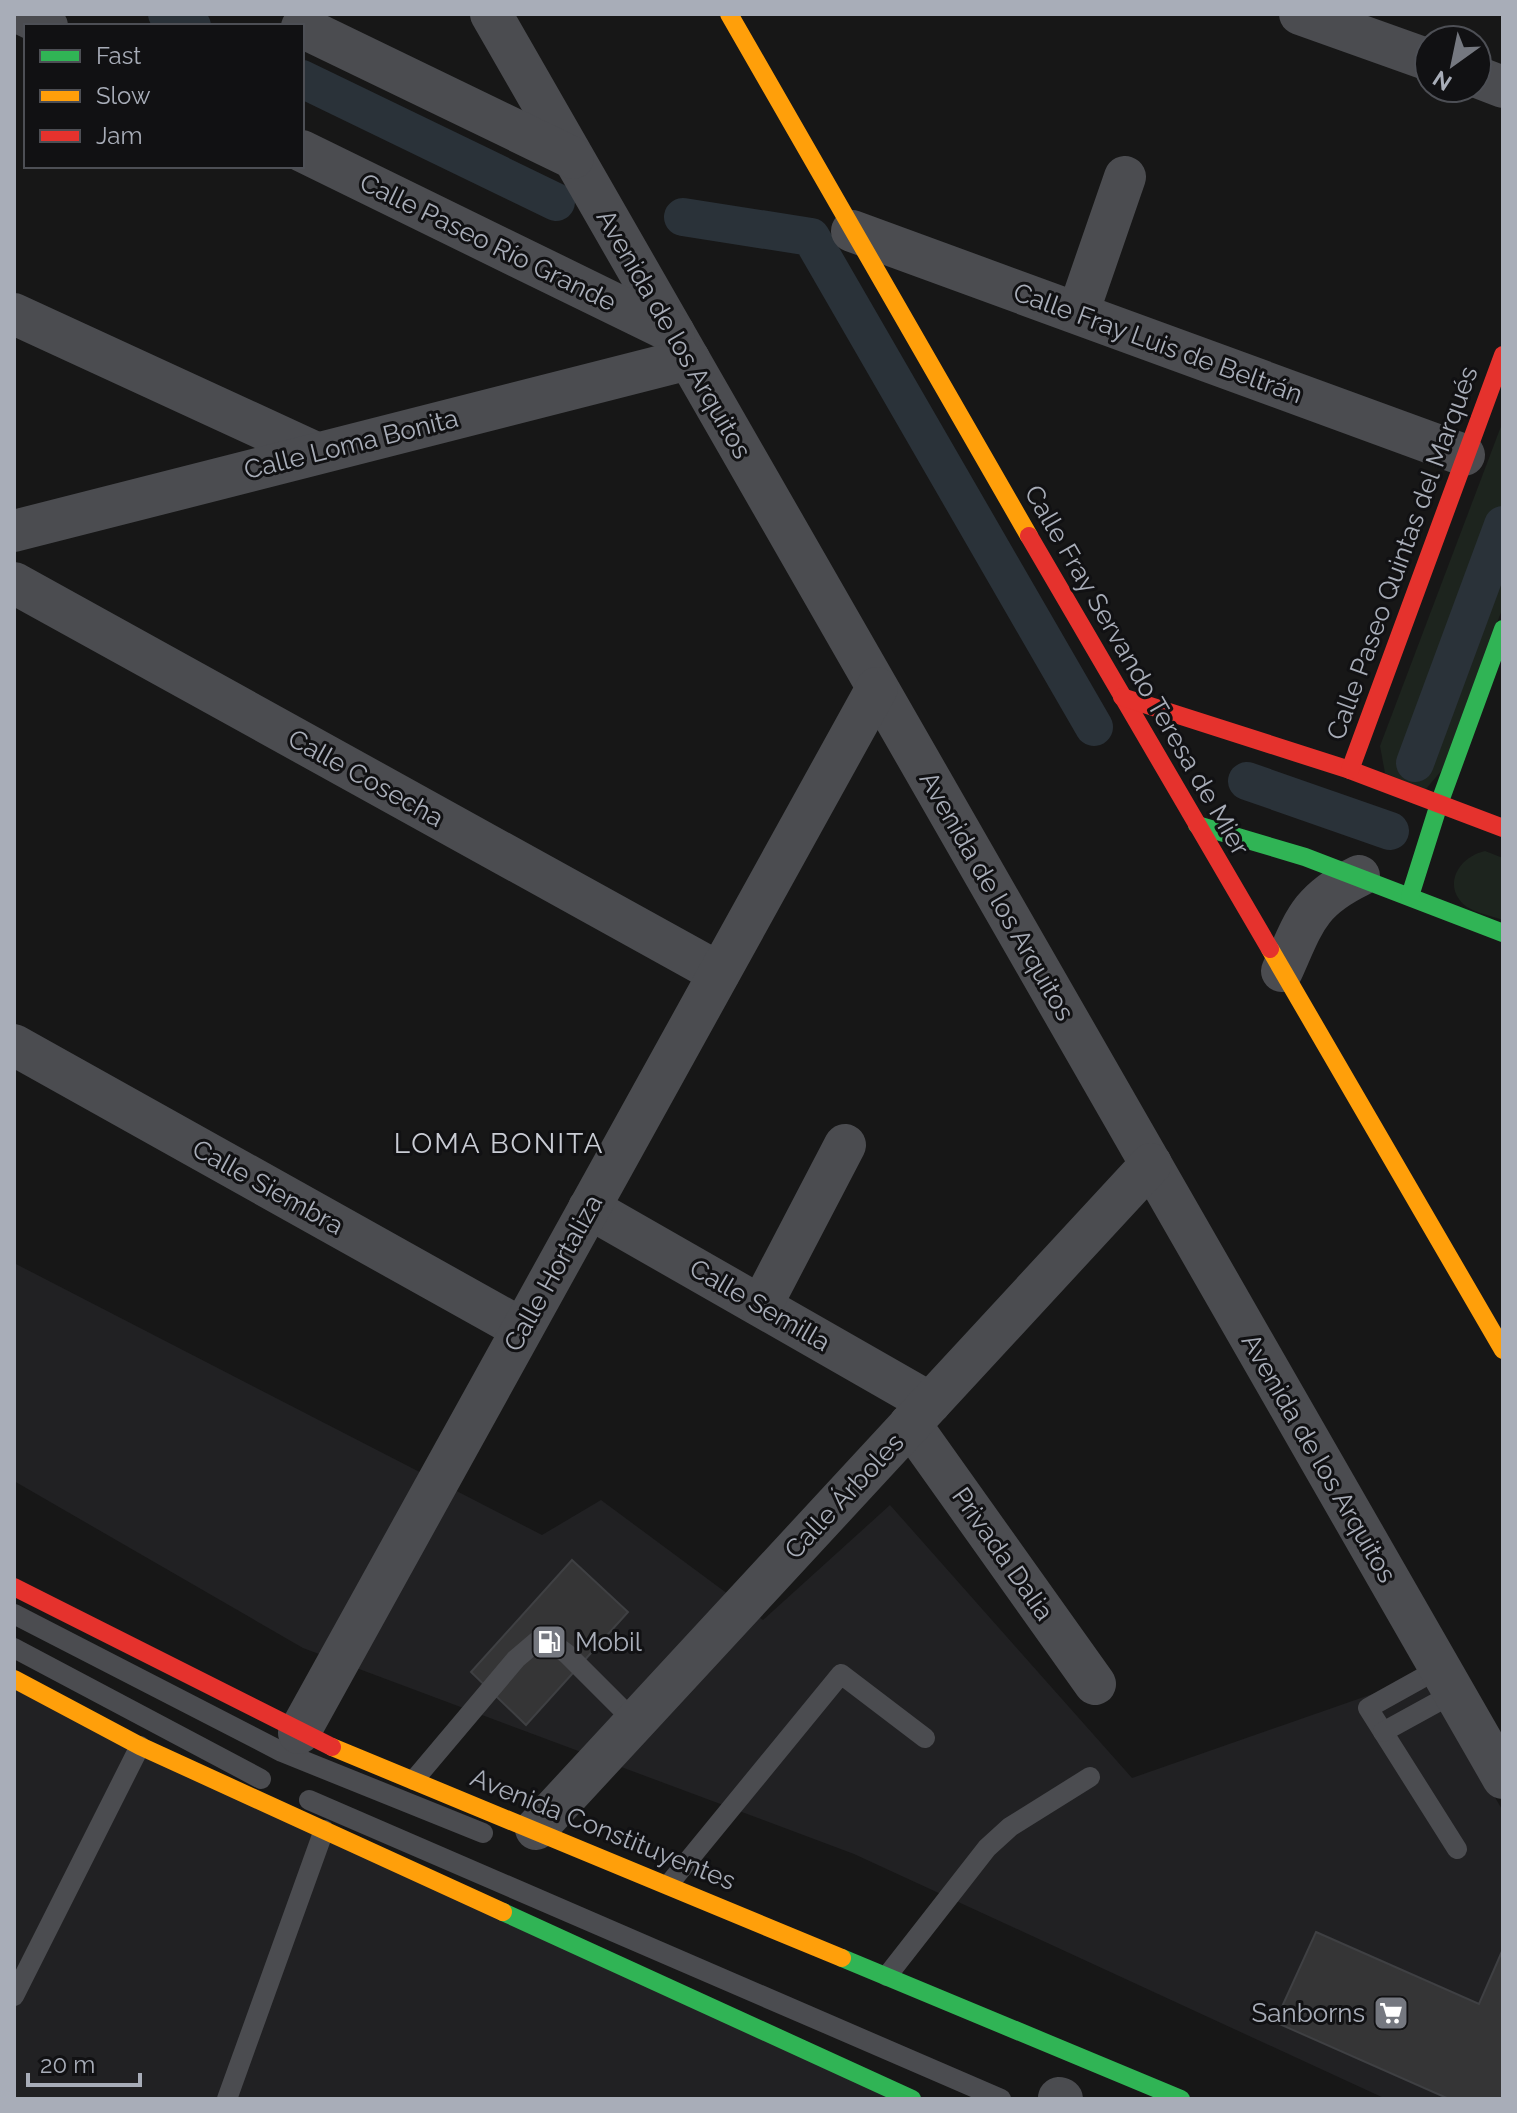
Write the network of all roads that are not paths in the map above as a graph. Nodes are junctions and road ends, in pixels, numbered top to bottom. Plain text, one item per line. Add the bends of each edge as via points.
1 (22, 14) edge
2 (275, 14) edge
3 (491, 14) edge
4 (729, 14) edge
5 (1300, 14) edge
6 (43, 24) edge
7 (297, 24) edge
8 (304, 27) edge
9 (1413, 54) edge
10 (304, 152) edge
11 (573, 158) junction
12 (1125, 177) dead end
13 (852, 231) junction
14 (1078, 313) junction
15 (14, 314) edge
16 (681, 346) junction
17 (1503, 355) edge
18 (314, 452) junction
19 (1464, 455) junction
20 (14, 531) edge
21 (14, 583) edge
22 (1503, 629) edge
23 (877, 688) junction
24 (1122, 697) junction
25 (1350, 770) junction
26 (1439, 804) junction
27 (1197, 825) junction
28 (1503, 828) edge
29 (1359, 876) junction
30 (1410, 896) junction
31 (1503, 933) edge
32 (1282, 971) junction
33 (719, 973) junction
34 (14, 1045) edge
35 (845, 1145) dead end
36 (1151, 1164) junction
37 (589, 1208) junction
38 (761, 1306) junction
39 (522, 1329) junction
40 (1503, 1350) edge
41 (920, 1414) junction
42 (14, 1587) edge
43 (14, 1614) edge
44 (14, 1648) edge
45 (14, 1679) edge
46 (1447, 1681) junction
47 (1095, 1684) dead end
48 (635, 1722) junction
49 (1383, 1732) junction
50 (299, 1733) junction
51 (925, 1738) dead end
52 (140, 1746) junction
53 (1090, 1777) dead end
54 (1503, 1778) edge
55 (414, 1780) junction
56 (324, 1830) junction
57 (519, 1835) junction
58 (1457, 1849) dead end
59 (591, 1877) dead end
60 (669, 1884) junction
61 (887, 1976) junction
62 (14, 1996) edge
63 (227, 2099) edge
64 (912, 2099) edge
65 (1001, 2099) edge
66 (1130, 2099) edge
67 (1181, 2099) edge

1 - 6 street
2 - 7 street
3 - 11 street, Avenida de los Arquitos
4 - 13 street, Calle Fray Servando Teresa de Mier
5 - 9 street
8 - 11 street
10 - 16 street, Calle Paseo Río Grande
11 - 16 street, Avenida de los Arquitos
12 - 14 street
13 - 14 street, Calle Fray Luis de Beltrán
13 - 24 street, Calle Fray Servando Teresa de Mier
14 - 19 street, Calle Fray Luis de Beltrán
15 - 18 street
16 - 18 street, Calle Loma Bonita
16 - 23 street, Avenida de los Arquitos
17 - 19 street, Calle Paseo Quintas del Marqués
18 - 20 street, Calle Loma Bonita
19 - 25 street, Calle Paseo Quintas del Marqués
21 - 33 street, Calle Cosecha
22 - 26 street
23 - 33 street, Calle Hortaliza
23 - 36 street, Avenida de los Arquitos
24 - 25 street
24 - 27 street, Calle Fray Servando Teresa de Mier
25 - 26 street
26 - 28 street
26 - 30 street
27 - 29 street
27 - 32 street, Calle Fray Servando Teresa de Mier
29 - 30 street
29 - 32 street via 1331,890 1309,912
30 - 31 street
32 - 40 street, Calle Fray Servando Teresa de Mier
33 - 37 street, Calle Hortaliza
34 - 39 street, Calle Siembra
35 - 38 street
36 - 41 street, Calle Árboles
36 - 46 street, Avenida de los Arquitos
37 - 38 street, Calle Semilla
37 - 39 street, Calle Hortaliza
38 - 41 street, Calle Semilla
39 - 50 street, Calle Hortaliza
41 - 47 street, Privada Dalia
41 - 48 street, Calle Árboles
42 - 50 street, Avenida Constituyentes
43 - 57 lane via 282,1752
44 - 65 lane via 287,1790
45 - 52 street
46 - 49 lane
46 - 49 lane via 1368,1708
46 - 54 street, Avenida de los Arquitos
48 - 55 lane via 543,1636 516,1659
48 - 57 street, Calle Árboles
49 - 58 lane
50 - 55 street, Avenida Constituyentes
51 - 60 lane via 841,1674
52 - 56 street
52 - 62 lane
53 - 61 lane via 1010,1827 987,1848
55 - 57 street, Avenida Constituyentes
56 - 63 lane
56 - 64 street
57 - 60 street, Avenida Constituyentes
59 - 66 lane
60 - 61 street, Avenida Constituyentes
61 - 67 street, Avenida Constituyentes

